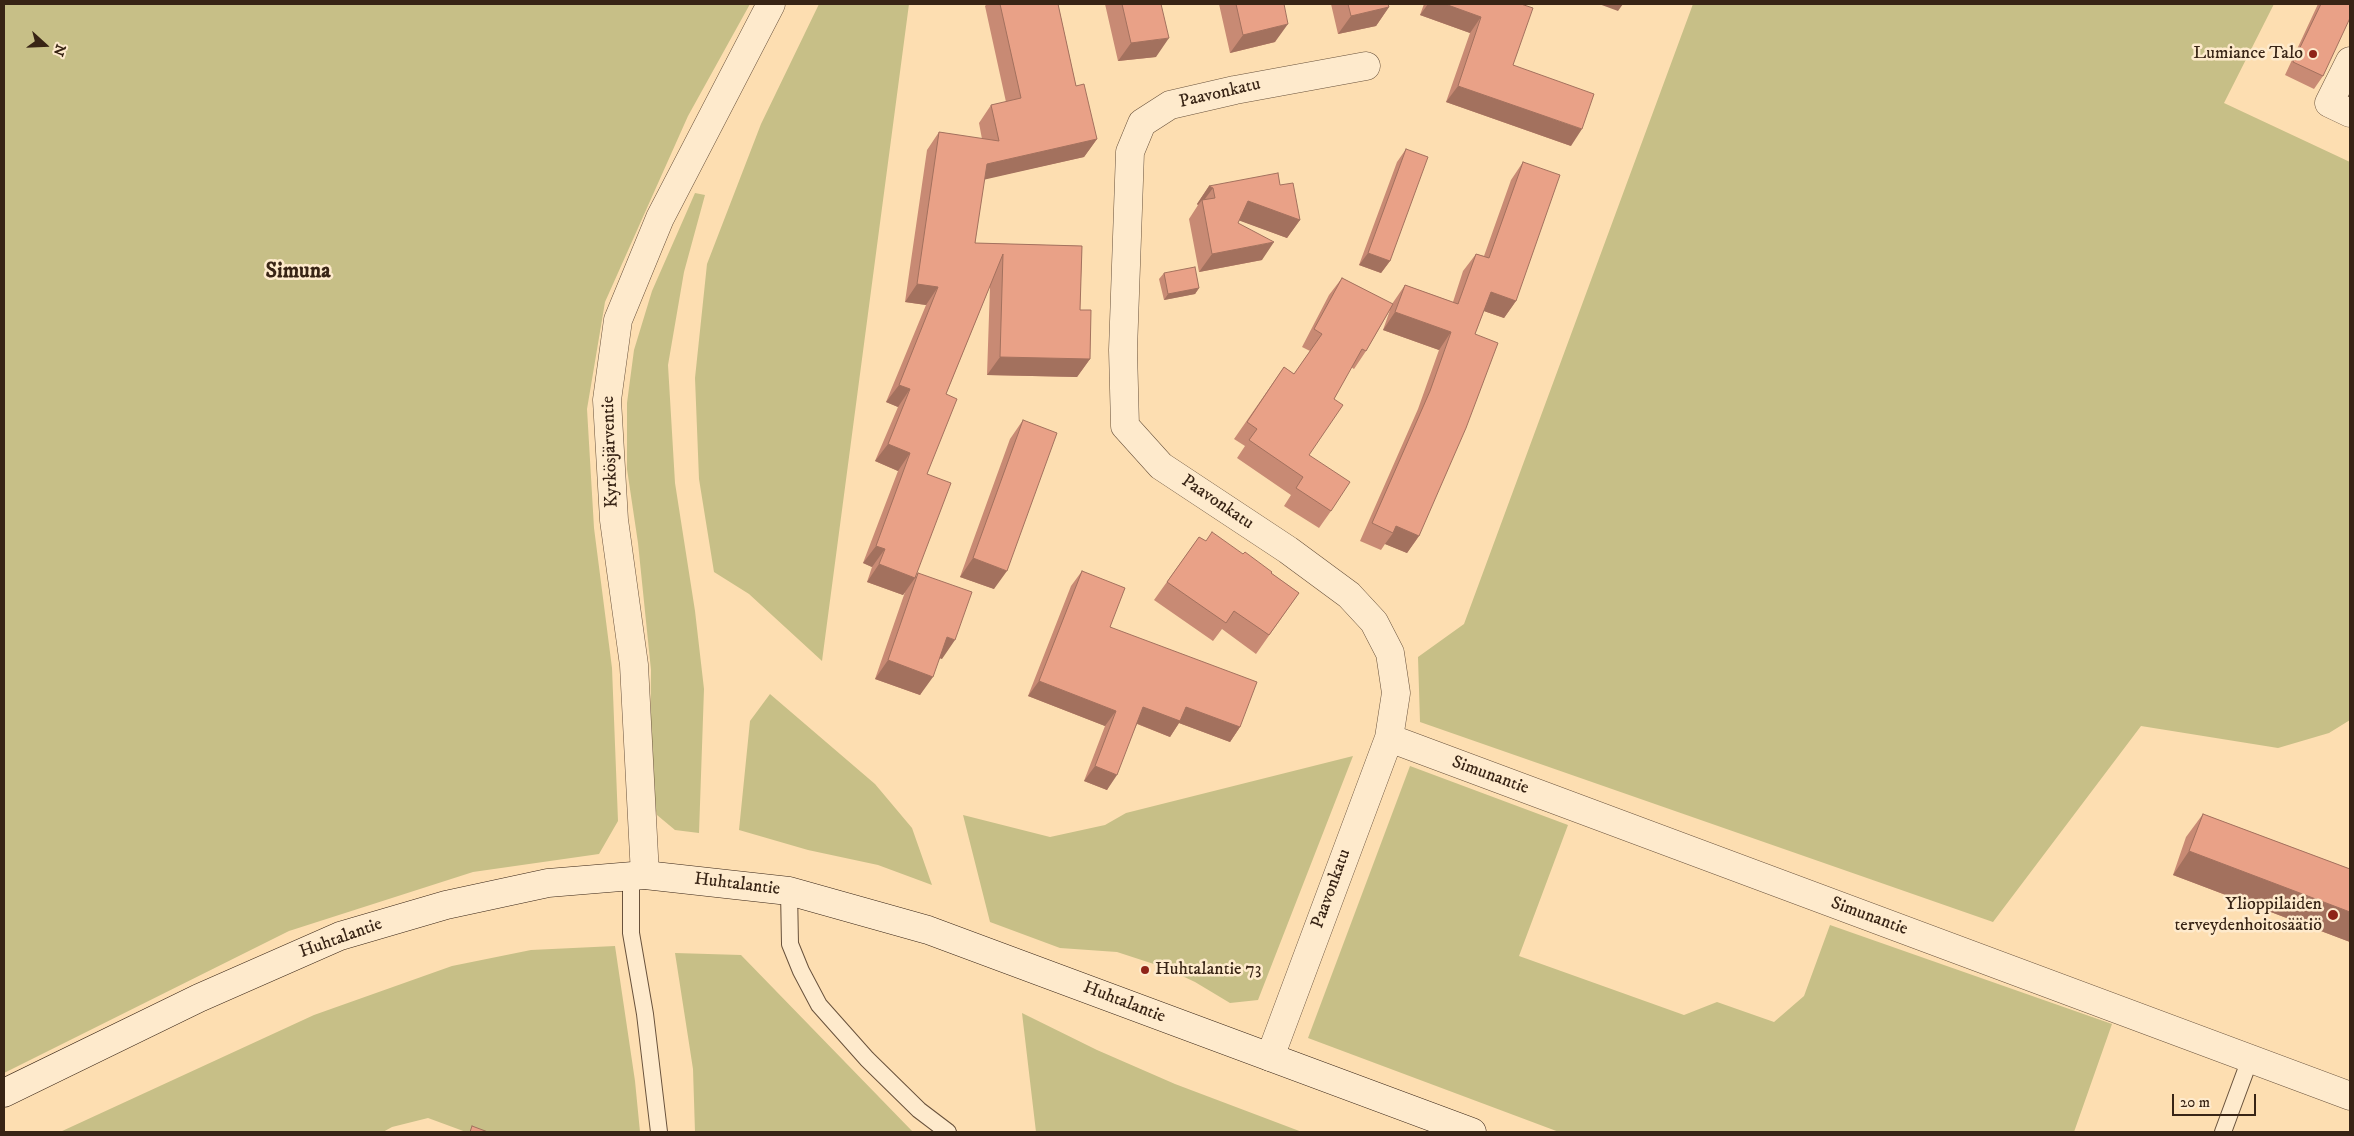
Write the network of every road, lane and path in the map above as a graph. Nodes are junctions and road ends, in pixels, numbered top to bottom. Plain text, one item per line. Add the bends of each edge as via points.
1 (771, 4) edge
2 (2350, 60) edge
3 (1366, 66) dead end
4 (2350, 114) edge
5 (1389, 738) junction
6 (638, 875) junction
7 (789, 891) junction
8 (1270, 1057) junction
9 (2250, 1059) junction
10 (4, 1093) edge
11 (2350, 1096) edge
12 (659, 1132) edge
13 (948, 1132) edge
14 (1472, 1132) edge
15 (2223, 1132) edge

1 - 6 street, Kyrkösjärventie via 660,218 618,320 607,400 614,520 634,665
2 - 4 street via 2329,103
3 - 5 street, Paavonkatu via 1183,102 1142,123 1130,152 1123,350 1125,426 1161,466 1288,550 1349,596 1374,622 1390,653 1396,693
5 - 8 street, Paavonkatu
5 - 9 street, Simunantie
6 - 7 street, Huhtalantie
6 - 10 street, Huhtalantie via 548,883 446,905 340,936 199,998
6 - 12 lane via 632,933
7 - 8 street, Huhtalantie via 928,930
7 - 13 lane via 790,944 819,1006 880,1072 919,1110
8 - 14 street, Huhtalantie
9 - 11 street, Simunantie
9 - 15 lane

